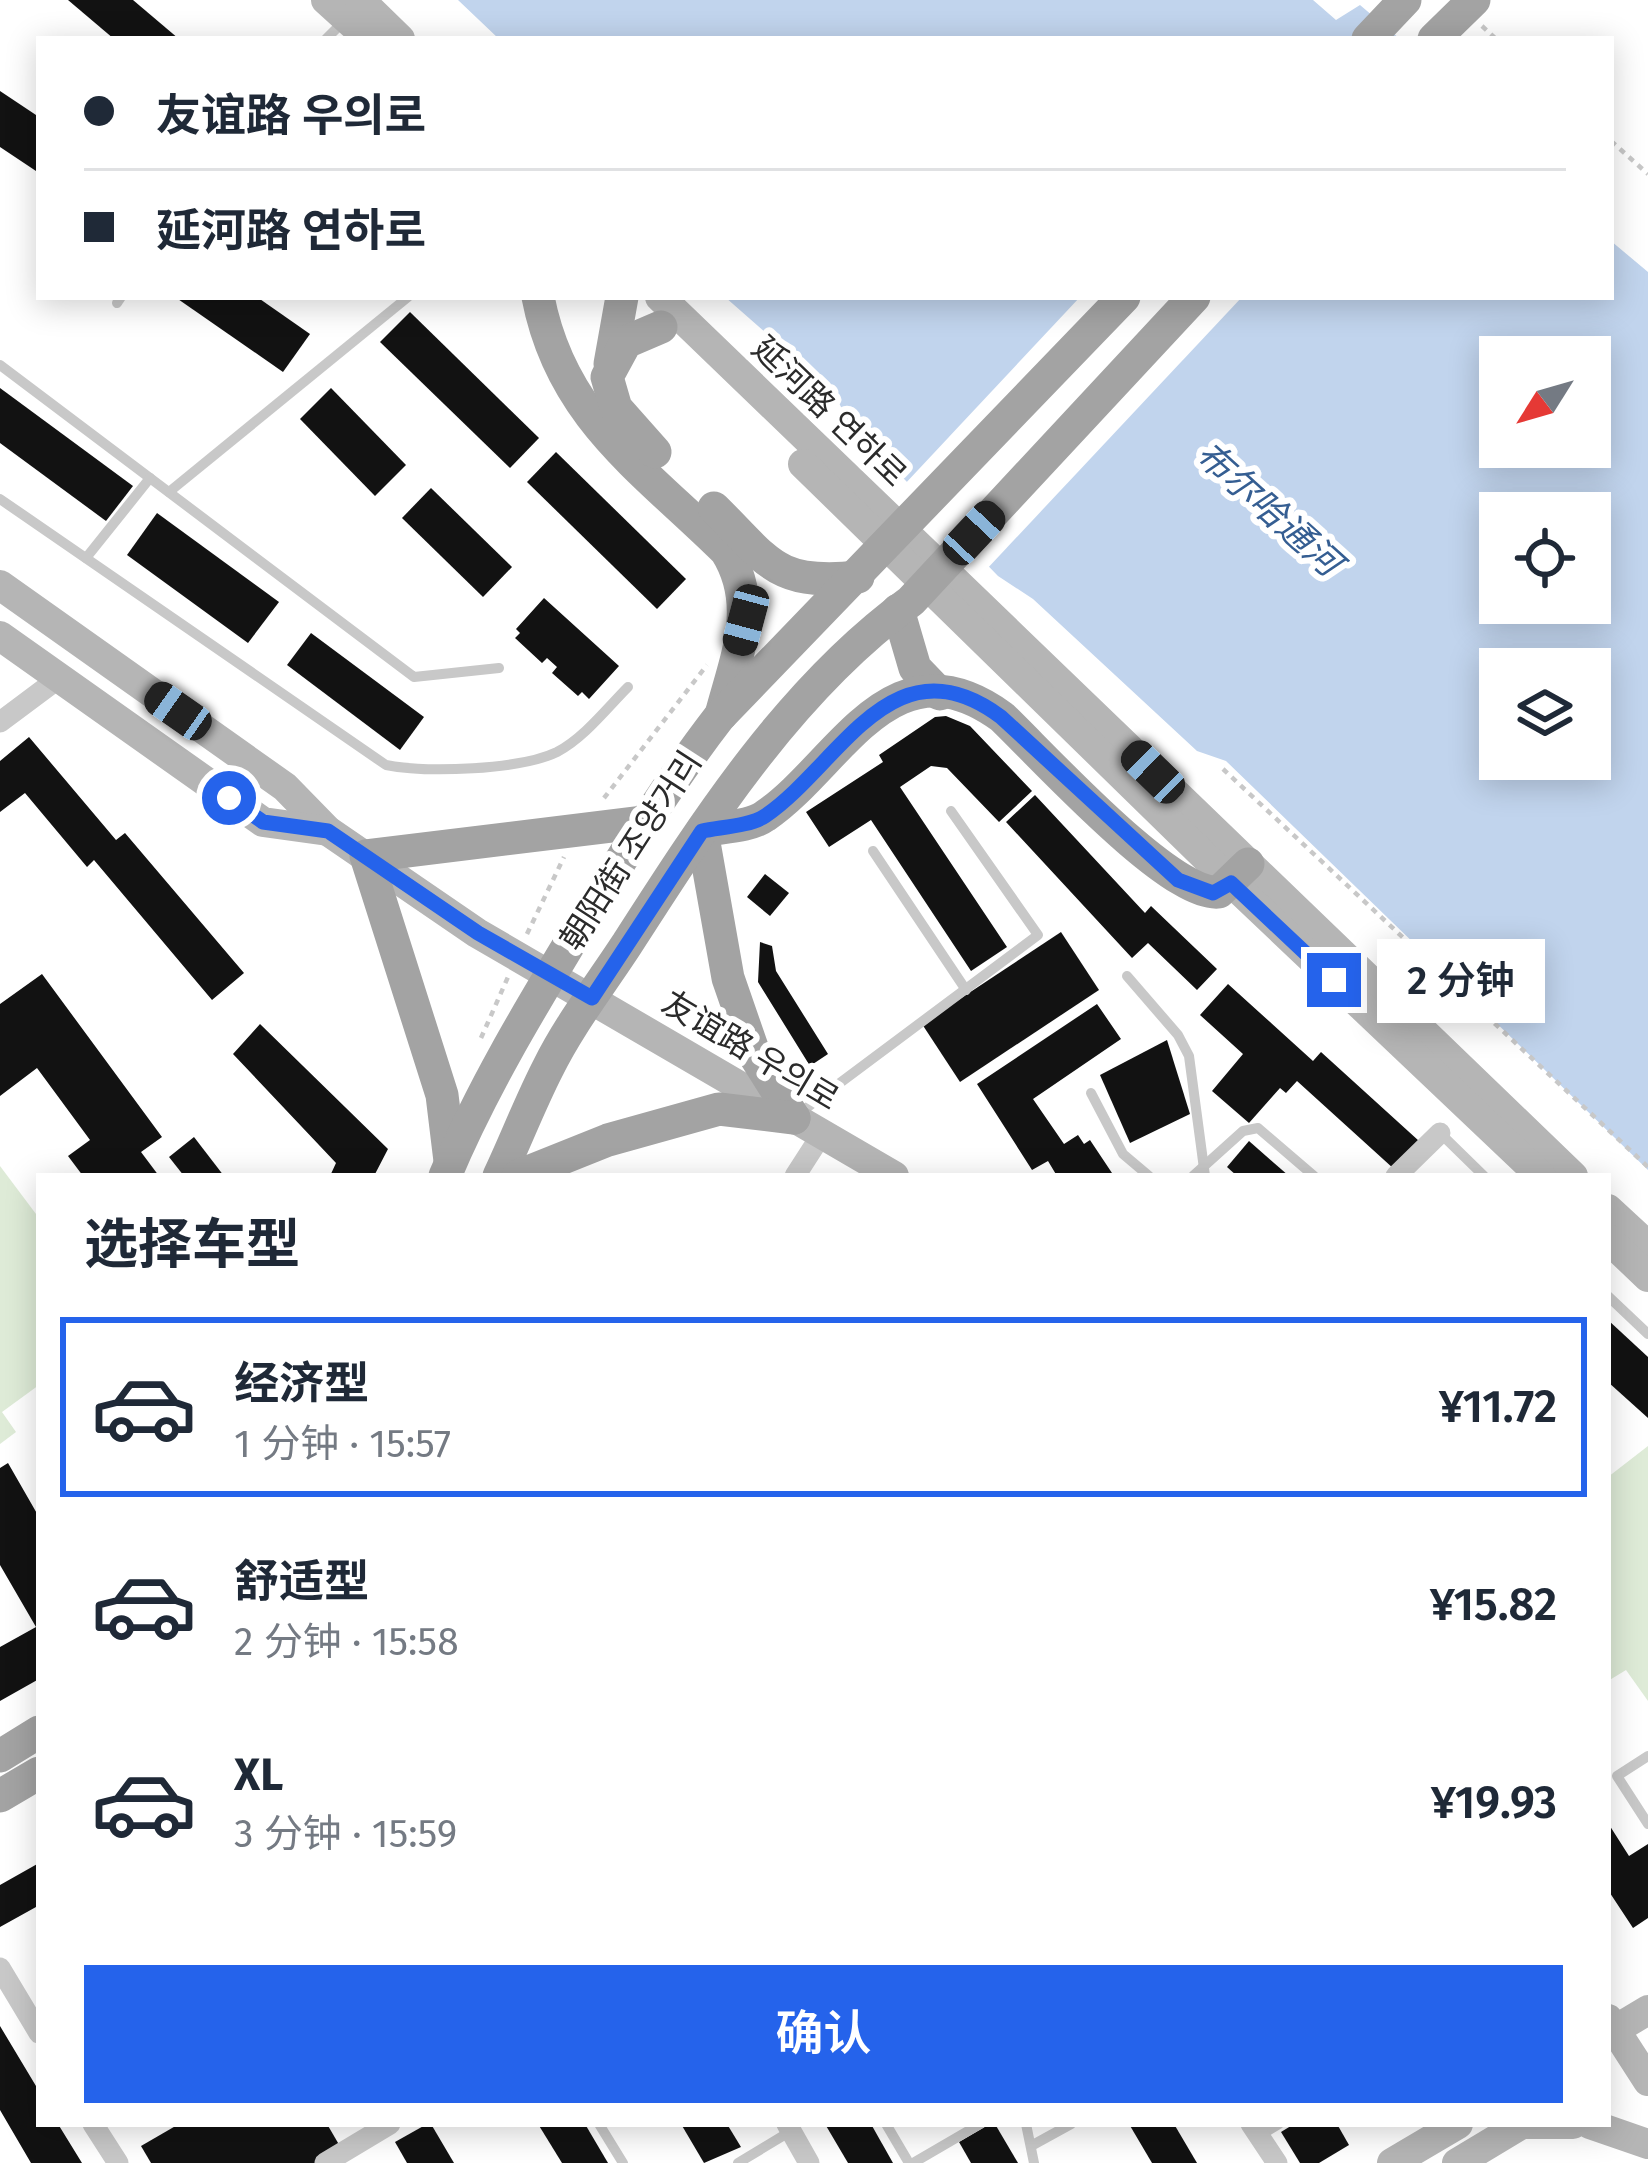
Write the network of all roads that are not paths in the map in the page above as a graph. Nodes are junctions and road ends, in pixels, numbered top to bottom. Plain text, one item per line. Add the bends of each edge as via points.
1 (1474, 0) edge
2 (1399, 6) edge
3 (345, 19) edge
4 (392, 36) edge
5 (1371, 36) edge
6 (1437, 36) edge
7 (404, 300) edge
8 (539, 300) edge
9 (625, 300) edge
10 (633, 300) edge
11 (1121, 300) edge
12 (1191, 300) edge
13 (661, 312) edge
14 (0, 365) edge
15 (610, 366) junction
16 (150, 478) junction
17 (169, 492) junction
18 (0, 499) edge
19 (86, 558) junction
20 (865, 571) junction
21 (0, 585) edge
22 (904, 606) junction
23 (0, 636) edge
24 (499, 668) dead end
25 (58, 678) junction
26 (628, 687) dead end
27 (940, 694) junction
28 (721, 716) junction
29 (0, 722) edge
30 (951, 811) dead end
31 (644, 822) junction
32 (328, 831) junction
33 (702, 831) junction
34 (873, 850) dead end
35 (366, 856) junction
36 (1240, 873) junction
37 (548, 974) junction
38 (1127, 976) dead end
39 (966, 990) junction
40 (592, 998) junction
41 (1091, 1093) dead end
42 (808, 1126) junction
43 (1440, 1133) joint
44 (447, 1170) edge
45 (501, 1173) edge
46 (526, 1173) edge
47 (796, 1173) edge
48 (889, 1173) edge
49 (1145, 1173) edge
50 (1201, 1173) edge
51 (1202, 1173) edge
52 (1310, 1173) edge
53 (1399, 1173) edge
54 (1481, 1173) edge
55 (1538, 1173) edge
56 (1570, 1173) edge
57 (1611, 1212) edge
58 (1611, 1242) edge
59 (1648, 1246) edge
60 (1648, 1277) edge
61 (1611, 1299) edge
62 (1648, 1334) edge
63 (36, 1734) edge
64 (0, 1756) edge
65 (1648, 1756) edge
66 (36, 1775) edge
67 (0, 1796) edge
68 (1648, 1824) edge
69 (0, 1967) edge
70 (1648, 2010) edge
71 (36, 2028) edge
72 (1611, 2028) edge
73 (1611, 2030) edge
74 (1634, 2065) edge
75 (95, 2127) edge
76 (385, 2127) edge
77 (601, 2127) edge
78 (888, 2127) edge
79 (976, 2127) edge
80 (1027, 2127) edge
81 (1065, 2127) edge
82 (1452, 2127) edge
83 (1517, 2127) edge
84 (1599, 2127) edge
85 (789, 2128) edge
86 (1255, 2130) edge
87 (1648, 2144) edge
88 (1030, 2146) junction
89 (934, 2158) edge
90 (118, 2163) edge
91 (325, 2163) edge
92 (623, 2163) edge
93 (738, 2163) edge
94 (808, 2163) edge
95 (911, 2163) edge
96 (1034, 2163) edge
97 (1277, 2163) edge
98 (1392, 2163) edge
99 (1457, 2163) edge

1 - 6 main road
2 - 5 main road
3 - 4 main road
7 - 17 lane
8 - 28 main road via 551,355 576,401 738,570 746,620
9 - 15 main road
10 - 13 main road, 延河路 연하로
11 - 20 main road, 朝阳街 조양거리
12 - 22 main road, 朝阳街 조양거리
13 - 15 main road
13 - 36 main road, 延河路 연하로
14 - 16 lane
15 - 20 main road via 609,392 626,422 772,565 797,579
16 - 17 lane
16 - 19 lane
17 - 24 lane via 414,677
18 - 19 lane
19 - 26 lane via 386,765 424,772 543,757 575,739
20 - 28 main road, 朝阳街 조양거리
21 - 32 main road, 友谊路 우의로 via 285,787
22 - 27 main road via 915,668
22 - 33 main road, 朝阳街 조양거리 via 787,720
23 - 25 main road, 友谊路 우의로
25 - 29 street
25 - 32 main road, 友谊路 우의로 via 263,822
27 - 33 main road via 875,709 762,819
27 - 36 main road via 981,702 1001,717 1191,889 1213,893
28 - 31 main road, 朝阳街 조양거리
30 - 39 lane via 1038,934
31 - 35 main road
31 - 37 main road, 朝阳街 조양거리
32 - 35 main road, 友谊路 우의로
33 - 40 main road, 朝阳街 조양거리
33 - 42 main road via 728,978 755,1056
34 - 39 lane
35 - 37 main road, 友谊路 우의로
35 - 44 main road via 442,1095
36 - 55 main road, 延河路 연하로
36 - 56 main road, 延河路 연하로
37 - 40 main road, 友谊路 우의로
37 - 44 main road, 朝阳街 조양거리
38 - 50 lane via 1189,1056
39 - 42 lane
40 - 42 main road, 友谊路 우의로
40 - 45 main road, 朝阳街 조양거리 via 549,1064
41 - 49 lane via 1123,1154
42 - 46 main road via 719,1109
42 - 47 street
42 - 48 main road, 友谊路 우의로
43 - 53 street
43 - 54 lane
51 - 52 lane via 1243,1131 1258,1128
57 - 59 main road
58 - 60 main road
61 - 62 lane
63 - 64 main road
65 - 68 lane via 1617,1776
66 - 67 main road
69 - 71 street
70 - 72 main road
73 - 74 main road
75 - 90 street
76 - 91 street
77 - 92 lane
78 - 95 lane
79 - 89 lane
80 - 88 lane
81 - 88 lane
82 - 98 main road
83 - 99 main road
84 - 87 main road
85 - 93 lane
85 - 94 street
86 - 97 street
88 - 96 lane
89 - 95 lane

